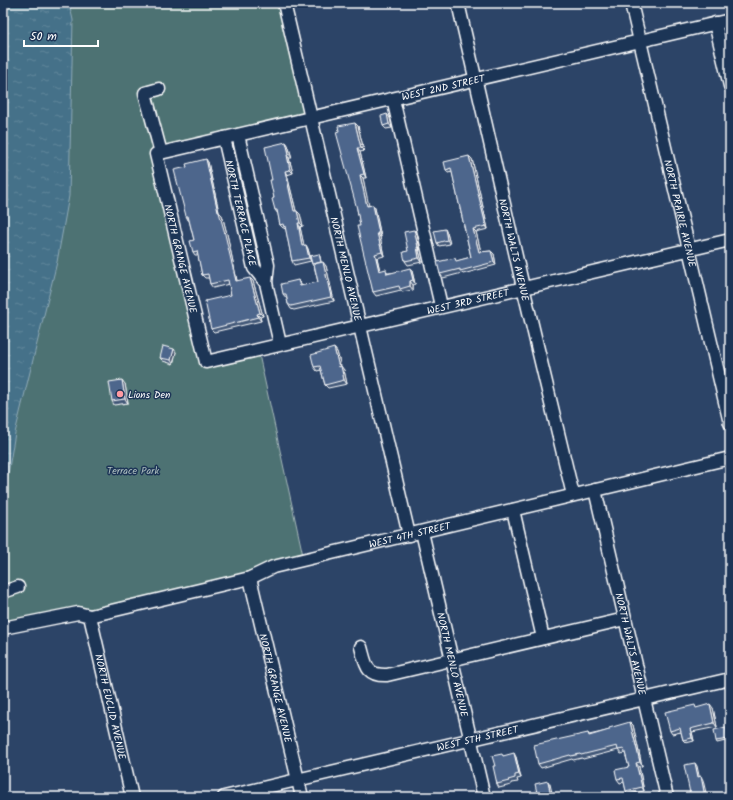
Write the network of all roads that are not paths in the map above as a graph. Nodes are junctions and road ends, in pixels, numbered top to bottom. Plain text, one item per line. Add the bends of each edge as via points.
1 (284, 3) edge
2 (458, 3) edge
3 (631, 3) edge
4 (730, 20) edge
5 (715, 24) junction
6 (640, 42) junction
7 (475, 80) junction
8 (730, 86) edge
9 (159, 89) dead end
10 (393, 99) junction
11 (311, 118) junction
12 (238, 135) junction
13 (224, 138) junction
14 (158, 154) junction
15 (730, 240) edge
16 (689, 249) junction
17 (266, 283) junction
18 (523, 287) junction
19 (441, 306) junction
20 (359, 326) junction
21 (280, 344) junction
22 (206, 362) joint
23 (730, 423) edge
24 (730, 458) edge
25 (595, 490) junction
26 (573, 496) junction
27 (513, 510) junction
28 (422, 532) junction
29 (410, 535) junction
30 (250, 578) junction
31 (18, 588) dead end
32 (3, 592) edge
33 (90, 616) junction
34 (625, 619) junction
35 (3, 628) edge
36 (543, 638) junction
37 (361, 647) dead end
38 (452, 659) junction
39 (730, 679) edge
40 (644, 699) junction
41 (470, 739) junction
42 (298, 779) junction
43 (132, 797) edge
44 (224, 797) edge
45 (302, 797) edge
46 (484, 797) edge
47 (667, 797) edge

1 - 11 street, NORTH MENLO AVENUE
2 - 7 street, NORTH WALTS AVENUE
3 - 6 street, NORTH PRAIRIE AVENUE
4 - 5 street, WEST 2ND STREET
5 - 6 street, WEST 2ND STREET
5 - 8 street
6 - 7 street, WEST 2ND STREET
6 - 16 street, NORTH PRAIRIE AVENUE
7 - 10 street, WEST 2ND STREET
7 - 18 street, NORTH WALTS AVENUE
9 - 14 street, NORTH GRANGE AVENUE via 145,93
10 - 11 street, WEST 2ND STREET
10 - 19 street
11 - 12 street, WEST 2ND STREET
11 - 20 street, NORTH MENLO AVENUE
12 - 13 street, WEST 2ND STREET
12 - 17 street, NORTH TERRACE PLACE via 268,265
13 - 14 street, WEST 2ND STREET
13 - 17 street, NORTH TERRACE PLACE via 254,268
14 - 22 street, NORTH GRANGE AVENUE
15 - 16 street, WEST 3RD STREET
16 - 18 street, WEST 3RD STREET
16 - 23 street, NORTH PRAIRIE AVENUE
17 - 21 street, NORTH TERRACE PLACE
18 - 19 street, WEST 3RD STREET
18 - 26 street, NORTH WALTS AVENUE
19 - 20 street, WEST 3RD STREET
20 - 21 street, WEST 3RD STREET
20 - 29 street, NORTH MENLO AVENUE
21 - 22 street, WEST 3RD STREET
24 - 25 street, WEST 4TH STREET
25 - 26 street, WEST 4TH STREET
25 - 34 street, NORTH WALTS AVENUE
26 - 27 street, WEST 4TH STREET
27 - 28 street, WEST 4TH STREET
27 - 36 street
28 - 29 street, WEST 4TH STREET
28 - 38 street, NORTH MENLO AVENUE
29 - 30 street, WEST 4TH STREET via 273,567
30 - 33 street, WEST 4TH STREET
30 - 42 street, NORTH GRANGE AVENUE
31 - 32 street
33 - 35 street, WEST 4TH STREET via 78,613
33 - 43 street, NORTH EUCLID AVENUE
34 - 36 street
34 - 40 street, NORTH WALTS AVENUE
36 - 38 street
37 - 38 street via 369,670 381,676
38 - 41 street, NORTH MENLO AVENUE
39 - 40 street, WEST 5TH STREET
40 - 41 street, WEST 5TH STREET
40 - 47 street, NORTH WALTS AVENUE
41 - 42 street, WEST 5TH STREET
41 - 46 street, NORTH MENLO AVENUE
42 - 44 street, WEST 5TH STREET
42 - 45 street, NORTH GRANGE AVENUE

